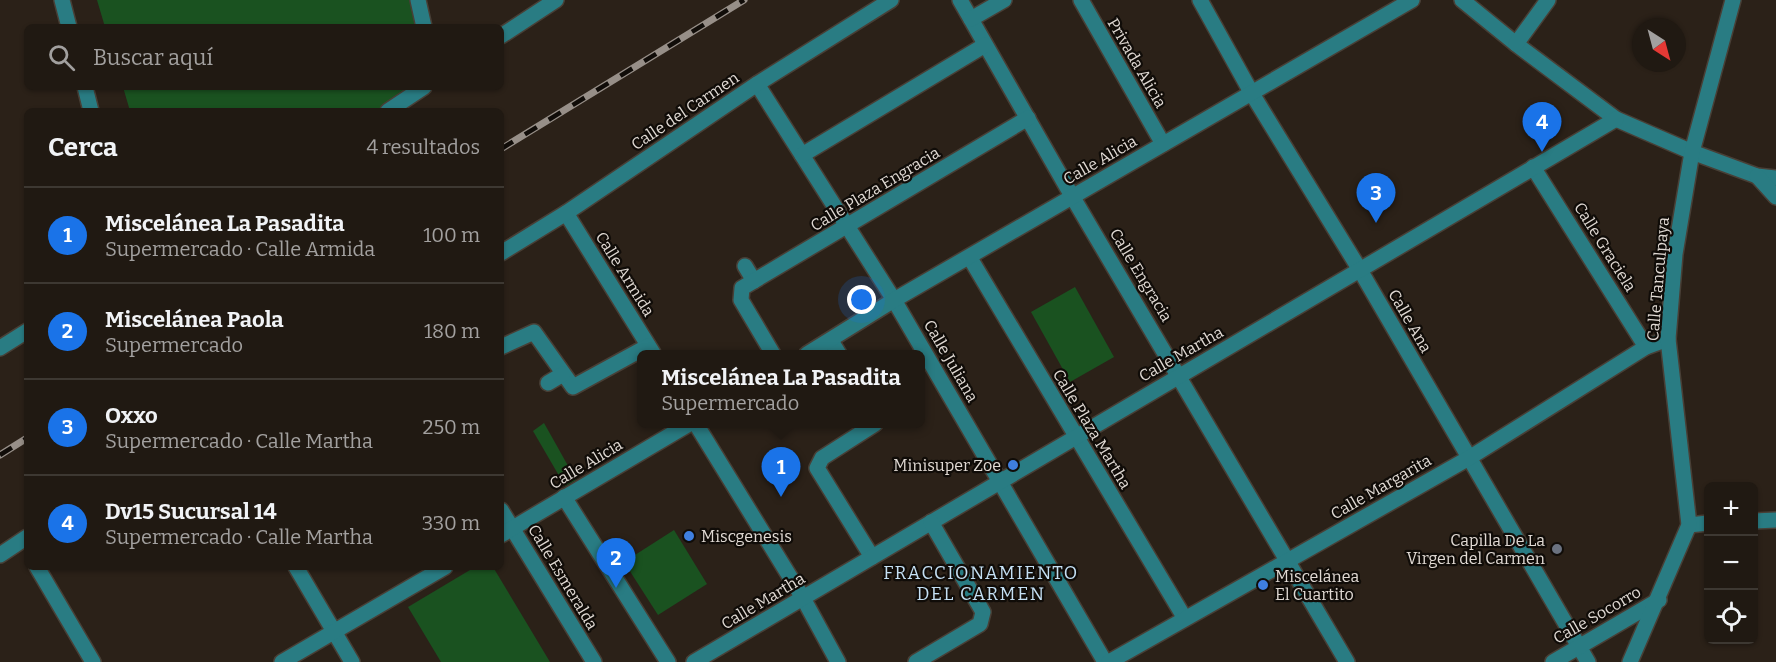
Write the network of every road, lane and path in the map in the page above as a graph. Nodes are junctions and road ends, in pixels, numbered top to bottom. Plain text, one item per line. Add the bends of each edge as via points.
1 (62, 0) edge
2 (418, 0) edge
3 (891, 0) edge
4 (960, 0) edge
5 (1004, 0) edge
6 (1081, 0) edge
7 (1200, 0) edge
8 (1412, 0) edge
9 (1462, 0) edge
10 (1548, 0) edge
11 (1733, 0) edge
12 (551, 1) edge
13 (971, 19) junction
14 (68, 24) edge
15 (423, 24) edge
16 (504, 34) edge
17 (1516, 44) junction
18 (985, 45) junction
19 (757, 84) junction
20 (86, 90) edge
21 (419, 90) edge
22 (1251, 92) junction
23 (90, 108) edge
24 (392, 108) edge
25 (1028, 118) junction
26 (1616, 119) junction
27 (1163, 144) junction
28 (1692, 152) junction
29 (802, 155) junction
30 (1533, 167) junction
31 (1757, 176) junction
32 (1776, 178) edge
33 (1072, 196) junction
34 (1776, 198) edge
35 (566, 213) junction
36 (847, 228) junction
37 (504, 251) edge
38 (970, 258) junction
39 (745, 266) dead end
40 (1360, 270) junction
41 (754, 281) junction
42 (894, 300) junction
43 (24, 333) edge
44 (1668, 339) junction
45 (831, 341) junction
46 (504, 346) edge
47 (1646, 347) junction
48 (0, 348) edge
49 (651, 350) edge
50 (771, 350) edge
51 (814, 350) edge
52 (837, 350) edge
53 (923, 350) edge
54 (925, 353) edge
55 (637, 357) edge
56 (563, 374) junction
57 (1180, 375) junction
58 (548, 383) dead end
59 (681, 428) edge
60 (699, 428) edge
61 (867, 428) edge
62 (1076, 437) junction
63 (1468, 458) junction
64 (1000, 482) junction
65 (564, 497) junction
66 (1776, 519) edge
67 (1758, 521) edge
68 (931, 522) junction
69 (1704, 524) edge
70 (1689, 525) junction
71 (507, 532) edge
72 (24, 543) edge
73 (0, 555) edge
74 (872, 557) junction
75 (1289, 560) junction
76 (39, 570) edge
77 (298, 570) edge
78 (440, 570) edge
79 (803, 598) junction
80 (1659, 600) junction
81 (1184, 617) junction
82 (334, 631) junction
83 (1579, 646) junction
84 (93, 662) edge
85 (282, 662) edge
86 (352, 662) edge
87 (594, 662) edge
88 (668, 662) edge
89 (694, 662) edge
90 (838, 662) edge
91 (916, 662) edge
92 (1107, 662) edge
93 (1347, 662) edge
94 (1553, 662) edge
95 (1588, 662) edge
96 (1630, 662) edge

1 - 14 street
2 - 15 street
3 - 19 street, Calle del Carmen
4 - 13 street, Calle Engracia
5 - 13 street
6 - 27 street, Privada Alicia
7 - 22 street, Calle Ana
8 - 22 street, Calle Alicia
9 - 17 street
10 - 17 street
11 - 28 street, Calle Tanculpaya
12 - 16 street
13 - 18 street, Calle Engracia
17 - 26 street
18 - 25 street, Calle Engracia
18 - 29 street
19 - 29 street, Calle Juliana
19 - 35 street, Calle del Carmen
20 - 23 street
21 - 24 street
22 - 27 street, Calle Alicia
22 - 40 street, Calle Ana
25 - 33 street, Calle Engracia
25 - 36 street, Calle Plaza Engracia
26 - 28 street
26 - 30 street, Calle Martha
27 - 33 street, Calle Alicia
28 - 31 street
28 - 44 street, Calle Tanculpaya via 1675,254
29 - 36 street, Calle Juliana
30 - 40 street, Calle Martha
30 - 47 street, Calle Graciela
31 - 32 street
31 - 34 street
33 - 38 street, Calle Alicia
33 - 57 street, Calle Engracia
35 - 37 street, Calle del Carmen
35 - 49 street, Calle Armida
36 - 41 street, Calle Plaza Engracia
36 - 42 street, Calle Juliana
38 - 42 street, Calle Alicia
38 - 62 street, Calle Plaza Martha
39 - 41 street
40 - 57 street, Calle Martha
40 - 63 street, Calle Ana
41 - 50 street, Calle Plaza Engracia via 740,292 741,300
42 - 45 street, Calle Alicia
42 - 53 street, Calle Juliana
43 - 48 street
44 - 47 street, Calle Margarita
44 - 70 street, Calle Tanculpaya
45 - 51 street, Calle Alicia
45 - 52 street
46 - 56 street via 534,332
47 - 63 street, Calle Margarita
54 - 64 street, Calle Juliana
55 - 56 street via 578,386 569,384
56 - 58 street
57 - 62 street, Calle Martha
57 - 75 street, Calle Engracia
59 - 65 street, Calle Alicia
60 - 79 street
61 - 74 street via 822,458 817,468
62 - 64 street, Calle Martha
62 - 81 street, Calle Plaza Martha
63 - 75 street, Calle Margarita
63 - 83 street, Calle Ana
64 - 68 street, Calle Martha
64 - 92 street, Calle Juliana
65 - 71 street, Calle Alicia
65 - 88 street
66 - 67 street
68 - 74 street, Calle Martha
68 - 91 street via 983,618 980,624
69 - 70 street
70 - 80 street, Calle Tanculpaya
71 - 87 street, Calle Esmeralda
72 - 73 street
74 - 79 street, Calle Martha
75 - 81 street, Calle Margarita
75 - 93 street, Calle Engracia
76 - 84 street
77 - 82 street
78 - 82 street
79 - 89 street, Calle Martha
79 - 90 street
80 - 83 street, Calle Socorro
80 - 96 street, Calle Tanculpaya
81 - 92 street, Calle Margarita
82 - 85 street
82 - 86 street
83 - 94 street, Calle Socorro
83 - 95 street, Calle Ana

